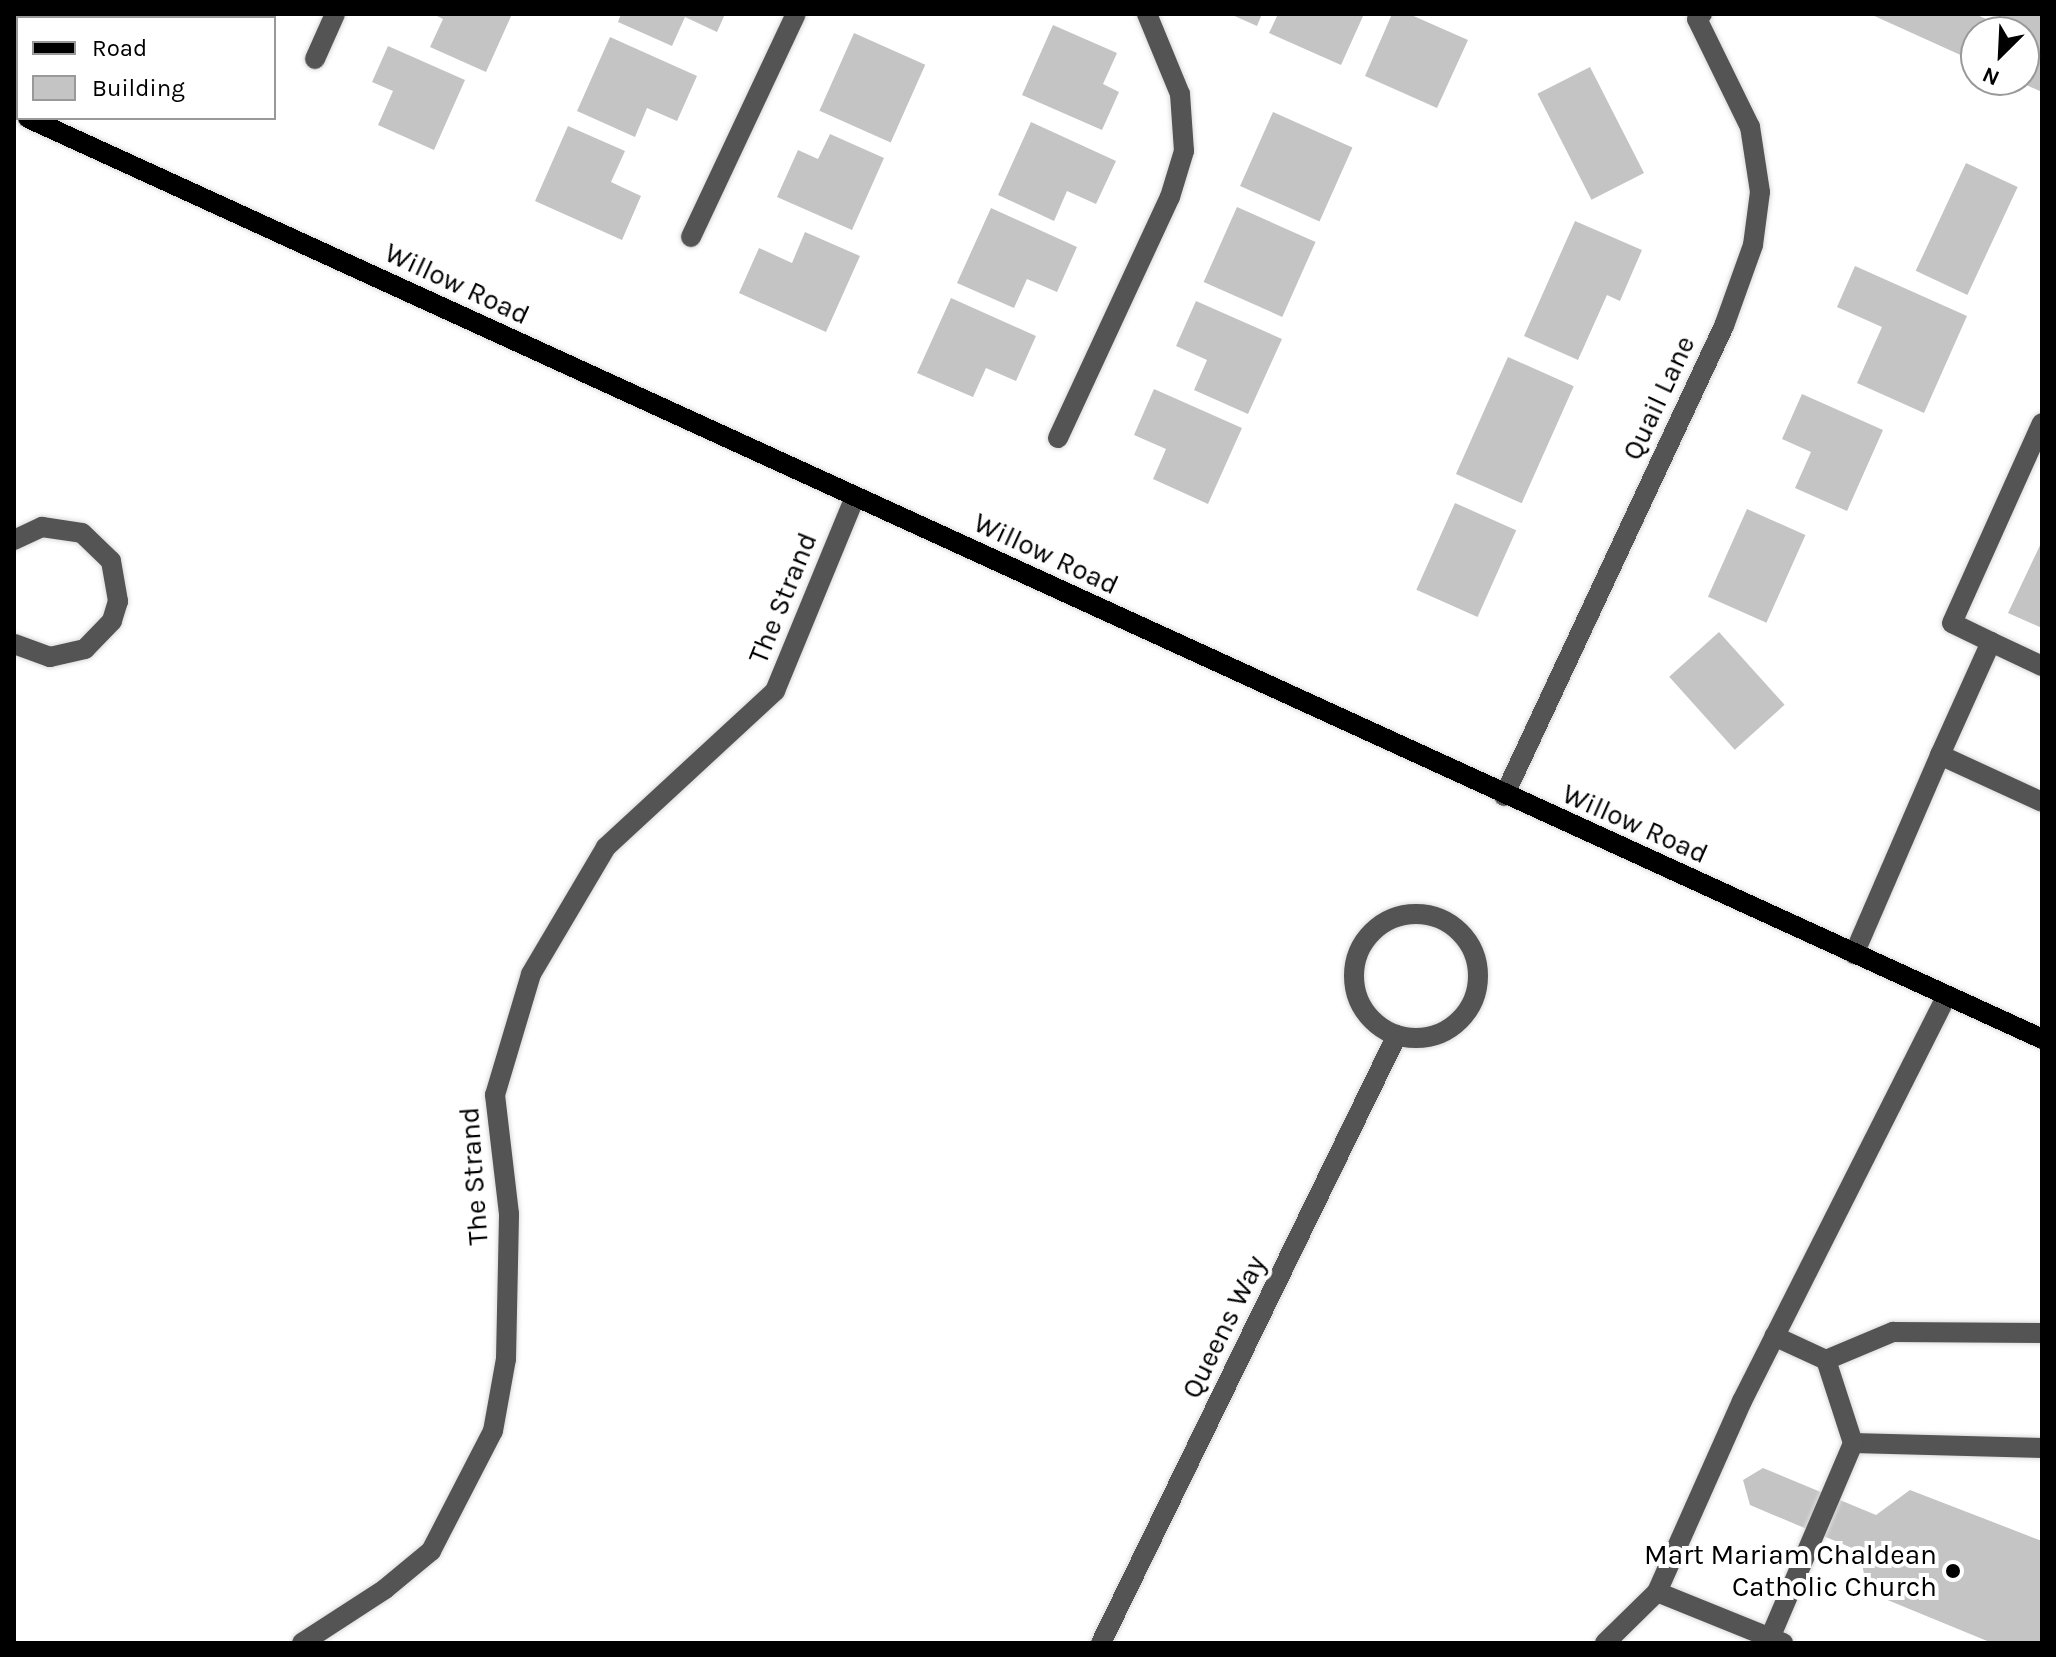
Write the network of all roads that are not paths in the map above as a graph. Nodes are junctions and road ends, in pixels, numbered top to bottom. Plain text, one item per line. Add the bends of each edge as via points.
1 (335, 14) edge
2 (796, 14) edge
3 (1147, 14) edge
4 (1696, 16) edge
5 (315, 59) dead end
6 (32, 120) edge
7 (691, 237) dead end
8 (2042, 423) edge
9 (1058, 438) dead end
10 (855, 497) junction
11 (14, 540) edge
12 (1991, 642) junction
13 (14, 644) edge
14 (2042, 666) edge
15 (1940, 755) junction
16 (1504, 796) junction
17 (2042, 802) edge
18 (1854, 954) junction
19 (1947, 996) junction
20 (1397, 1035) junction
21 (2042, 1039) edge
22 (2042, 1333) edge
23 (1774, 1336) junction
24 (1826, 1360) junction
25 (1853, 1443) junction
26 (2042, 1448) edge
27 (1657, 1592) junction
28 (1777, 1640) edge
29 (302, 1643) edge
30 (1101, 1643) edge
31 (1605, 1643) edge

1 - 5 street
2 - 7 street
3 - 9 street via 1180,94 1184,151 1170,197
4 - 16 street, Quail Lane via 1750,127 1760,192 1753,245 1724,326
6 - 10 main road, Willow Road
8 - 12 street via 1952,623
10 - 16 main road, Willow Road
10 - 29 street, The Strand via 775,691 606,847 531,974 495,1095 509,1214 506,1359 493,1431 431,1551 385,1589
11 - 13 street via 42,527 82,533 111,561 118,601 112,621 85,649 50,657
12 - 14 street
12 - 15 street
15 - 17 street
15 - 18 street
16 - 18 main road, Willow Road
18 - 19 main road, Willow Road
19 - 21 main road, Willow Road
19 - 23 street
20 - 20 street via 1436,1035 1468,1012 1476,994 1475,955 1451,924 1433,915 1413,913 1386,921 1364,940 1356,957 1353,977 1361,1004 1379,1027
20 - 30 street, Queens Way
22 - 24 street via 1893,1332
23 - 24 street
23 - 27 street
24 - 25 street
25 - 26 street
25 - 28 street
27 - 28 street
27 - 31 street

